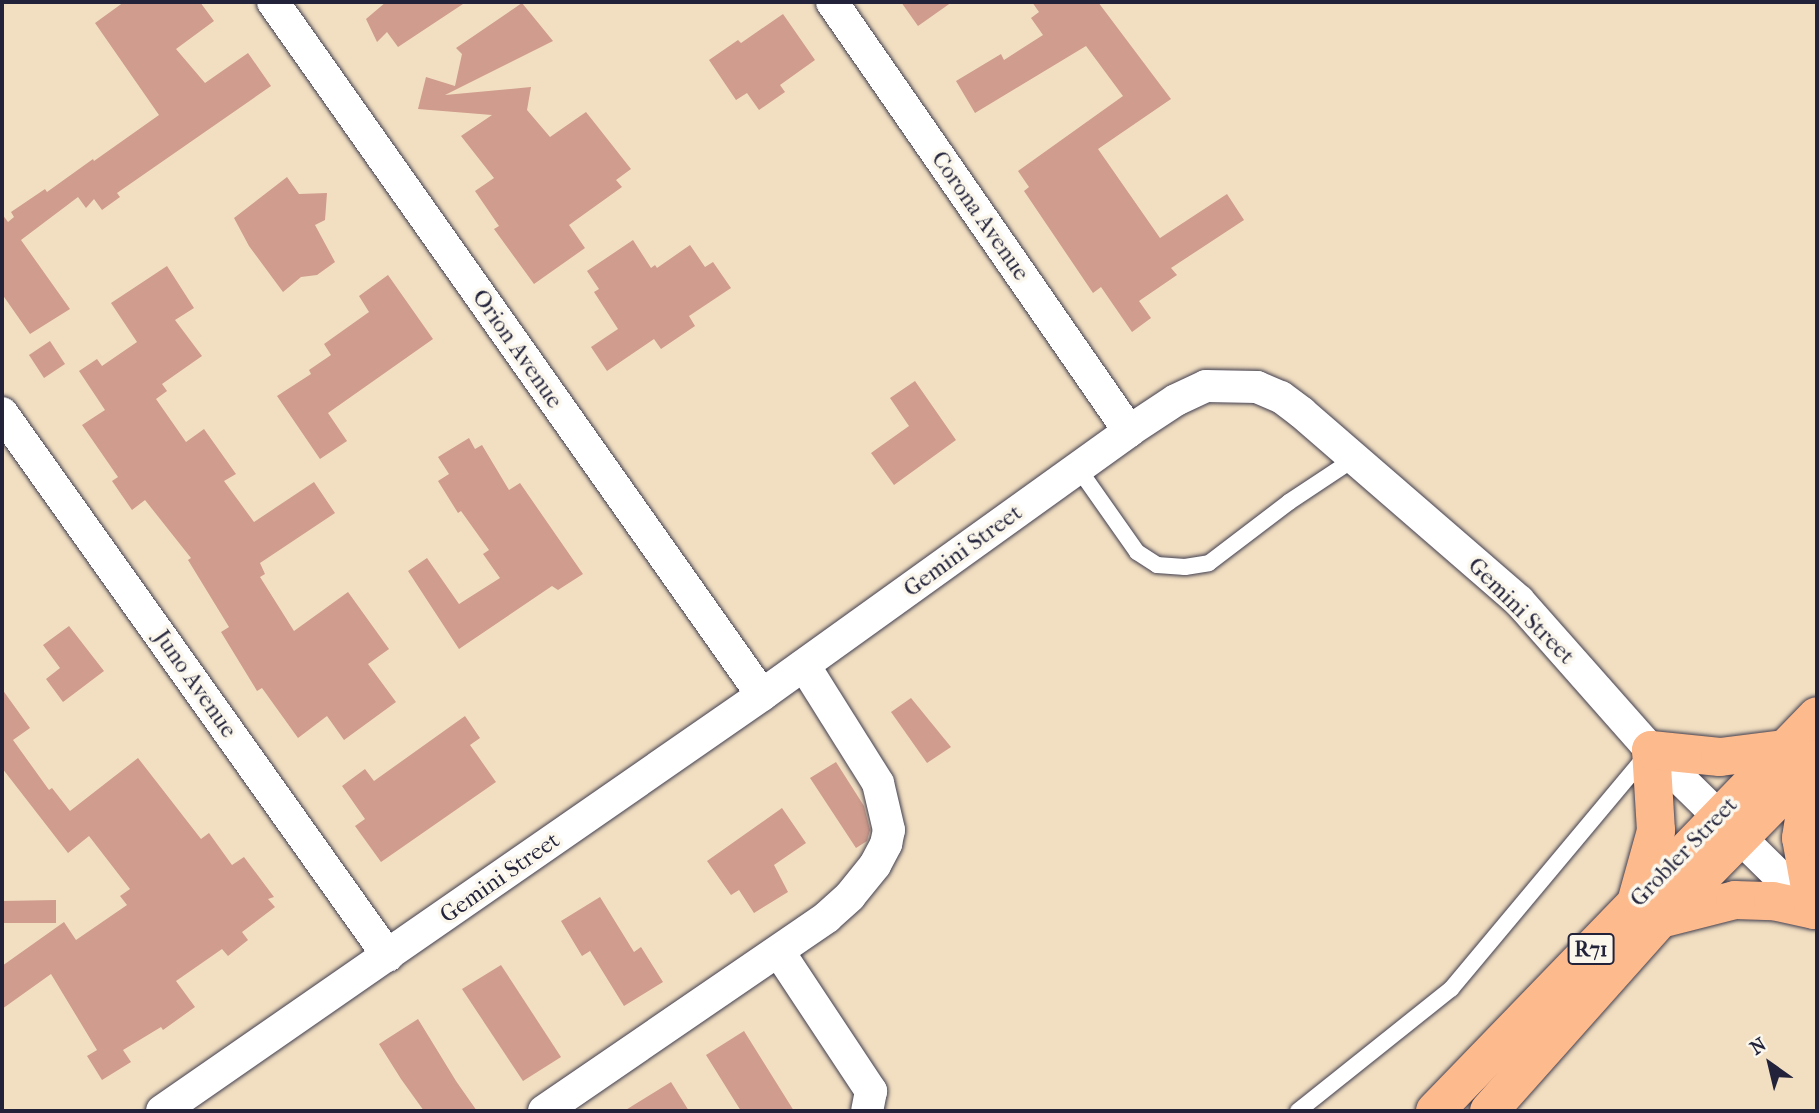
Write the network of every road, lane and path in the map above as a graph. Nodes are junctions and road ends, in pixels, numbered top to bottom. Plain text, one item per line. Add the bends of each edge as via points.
1 (272, 2) edge
2 (832, 2) edge
3 (2, 413) edge
4 (1129, 431) junction
5 (1354, 459) junction
6 (1078, 468) junction
7 (804, 665) junction
8 (762, 695) junction
9 (1817, 716) edge
10 (1651, 750) junction
11 (1801, 755) edge
12 (1817, 780) edge
13 (1728, 827) junction
14 (1648, 910) junction
15 (1816, 912) edge
16 (779, 952) junction
17 (388, 956) junction
18 (165, 1110) edge
19 (544, 1111) edge
20 (867, 1111) edge
21 (1298, 1111) edge
22 (1435, 1111) edge
23 (1489, 1111) edge

1 - 8 street, Orion Avenue
2 - 4 street, Corona Avenue
3 - 17 street, Juno Avenue
4 - 5 street, Gemini Street via 1206,386 1257,387 1281,397
4 - 6 street, Gemini Street
5 - 6 lane via 1209,563 1185,567 1157,565 1137,552
5 - 10 street, Gemini Street via 1519,601
6 - 7 street, Gemini Street
7 - 8 street, Gemini Street
7 - 16 street via 878,783 889,830 875,865 850,896
8 - 17 street, Gemini Street
9 - 11 main road, Grobler Street / R71
10 - 11 main road via 1720,757
10 - 13 street, Gemini Street
10 - 14 main road via 1656,831
10 - 21 lane via 1451,989
11 - 13 main road, Grobler Street / R71
12 - 15 main road via 1801,838
13 - 14 main road, Grobler Street / R71
13 - 15 street, Gemini Street
14 - 15 main road via 1735,900 1773,901
14 - 22 main road, Grobler Street / R71
14 - 23 main road, Grobler Street / R71
16 - 19 street
16 - 20 street via 862,1074 871,1091
17 - 18 street, Gemini Street

